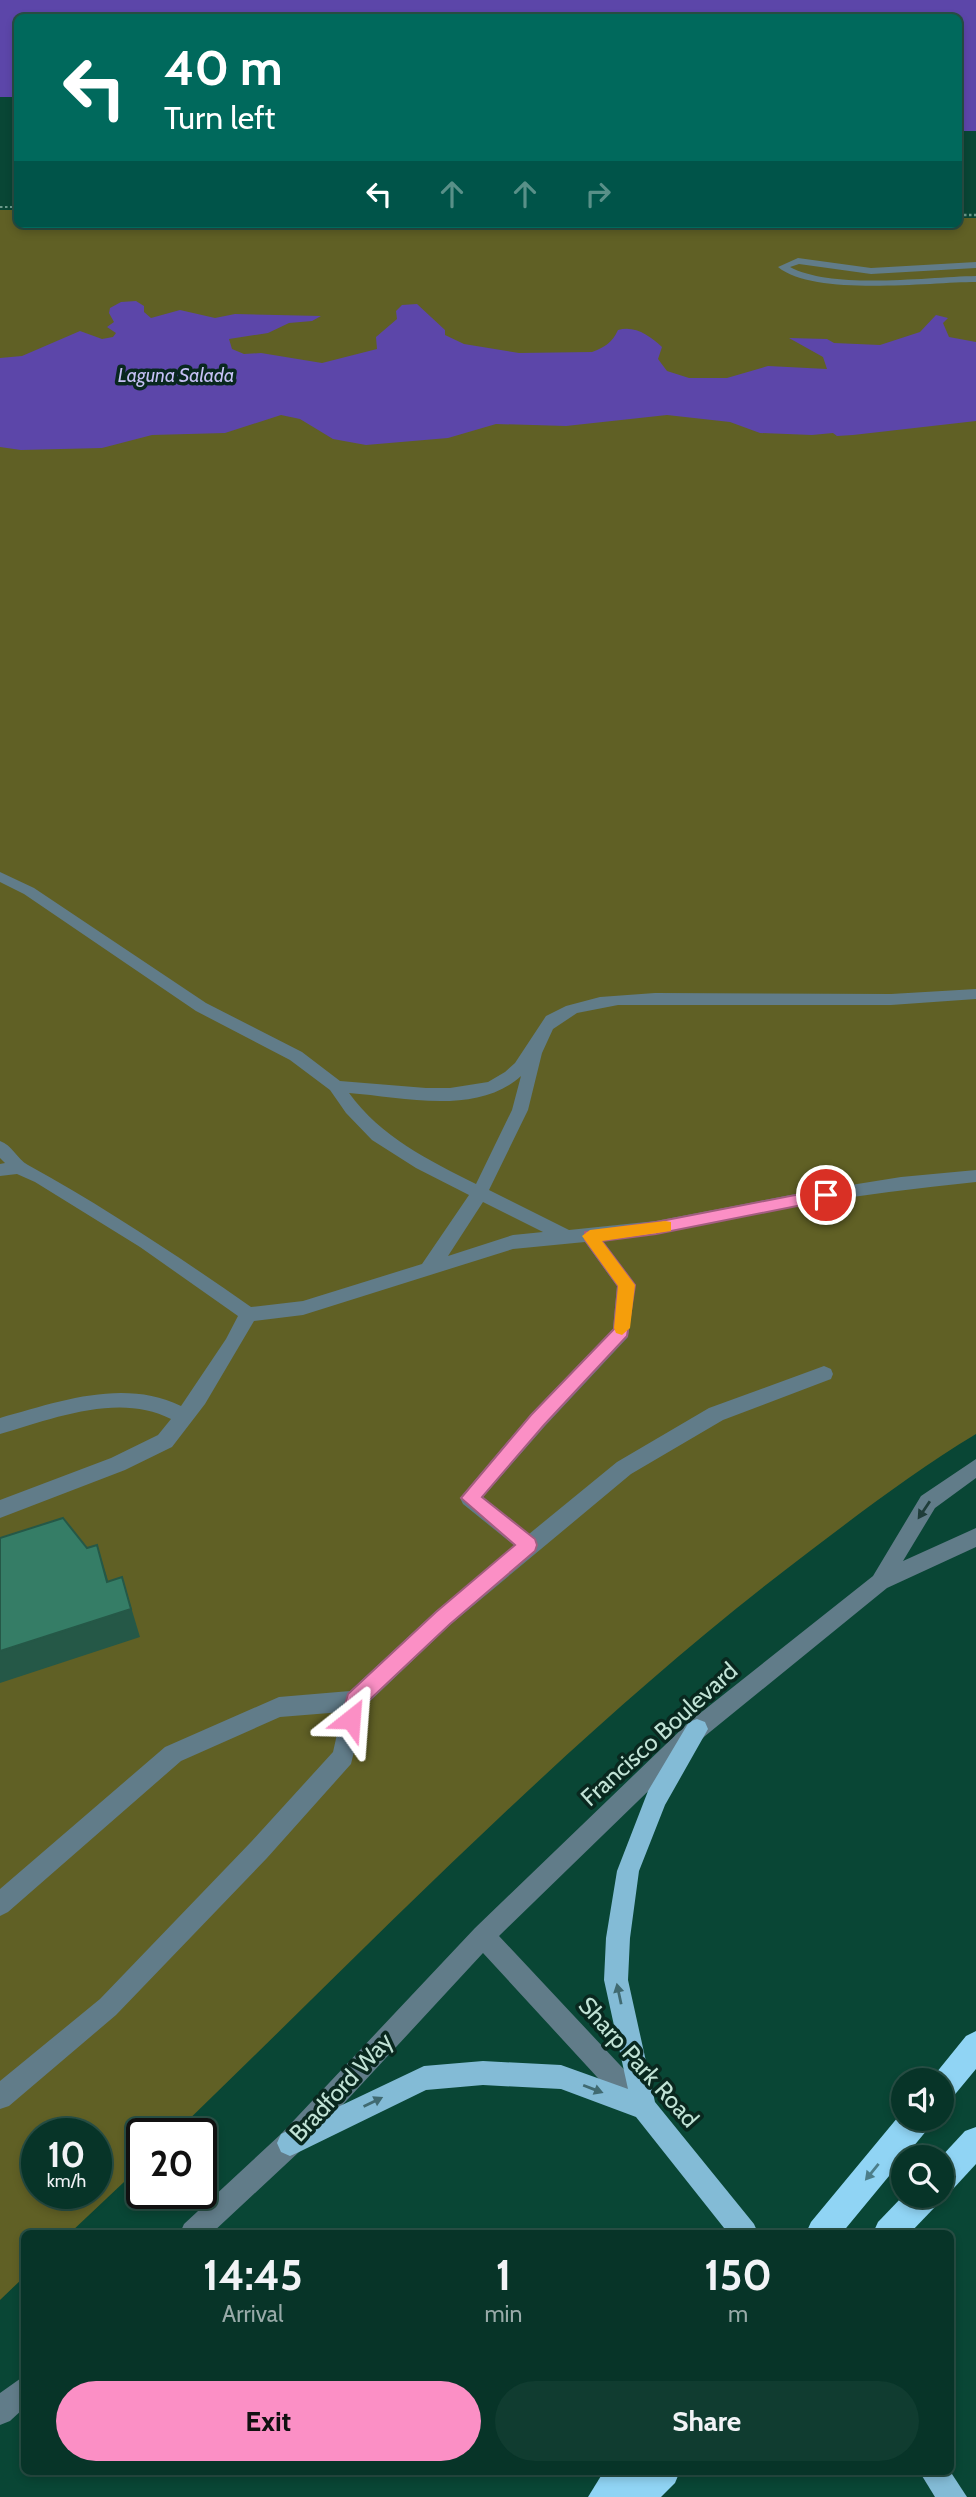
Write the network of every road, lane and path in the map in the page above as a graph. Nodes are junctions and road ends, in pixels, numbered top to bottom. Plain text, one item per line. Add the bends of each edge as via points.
1 (976, 265) edge
2 (976, 279) edge
3 (0, 876) edge
4 (976, 994) edge
5 (536, 1048) junction
6 (336, 1086) junction
7 (0, 1147) edge
8 (19, 1168) junction
9 (0, 1170) edge
10 (976, 1176) edge
11 (478, 1192) junction
12 (581, 1237) junction
13 (426, 1270) junction
14 (247, 1314) junction
15 (824, 1374) dead end
16 (184, 1417) junction
17 (0, 1426) edge
18 (976, 1467) edge
19 (0, 1509) edge
20 (976, 1537) edge
21 (528, 1545) junction
22 (880, 1582) junction
23 (355, 1701) junction
24 (697, 1729) junction
25 (0, 1904) edge
26 (483, 1936) junction
27 (976, 2046) edge
28 (954, 2073) edge
29 (0, 2097) edge
30 (643, 2109) junction
31 (906, 2131) edge
32 (976, 2142) edge
33 (290, 2143) junction
34 (954, 2165) edge
35 (913, 2208) edge
36 (196, 2230) edge
37 (743, 2230) edge
38 (824, 2230) edge
39 (893, 2230) edge
40 (21, 2392) edge
41 (0, 2411) edge
42 (623, 2475) edge
43 (659, 2475) edge
44 (936, 2475) edge
45 (605, 2497) edge
46 (638, 2497) edge
47 (953, 2497) edge

1 - 2 street via 872,271 798,261 783,267 800,275 839,280
3 - 6 street via 201,1007 296,1056
4 - 5 street via 861,1000 600,1002 564,1012 547,1024
5 - 6 street via 512,1076 489,1088 425,1094
5 - 11 street via 520,1110
6 - 11 street via 352,1110 379,1136
7 - 8 street
8 - 9 street
8 - 14 street via 146,1242
10 - 12 street via 889,1185 670,1226
11 - 12 street
11 - 13 street via 449,1243
12 - 13 street via 513,1242
12 - 21 street via 626,1285 622,1332 470,1498
13 - 14 street via 303,1308
14 - 16 street via 233,1344
15 - 21 street via 716,1414 624,1468
16 - 17 street via 141,1400 68,1409
16 - 19 street via 165,1441
18 -> 22 street, Francisco Boulevard via 928,1502
20 - 22 street, Francisco Boulevard
21 - 23 street
22 - 24 street, Francisco Boulevard
23 - 25 street via 279,1707 173,1754
23 - 29 street via 343,1757 108,2007
24 - 26 street, Francisco Boulevard
30 -> 24 main road via 616,1980 618,1938 628,1871 656,1799
26 - 30 street, Sharp Park Road
26 - 33 street, Bradford Way
27 - 28 highway
33 -> 30 main road via 424,2078 483,2073 561,2077
30 - 37 main road, Sharp Park Road
31 -> 38 highway
32 - 34 highway
33 - 36 street, Bradford Way
35 - 39 highway
40 - 41 street
42 - 45 highway
43 - 46 highway
44 - 47 main road

